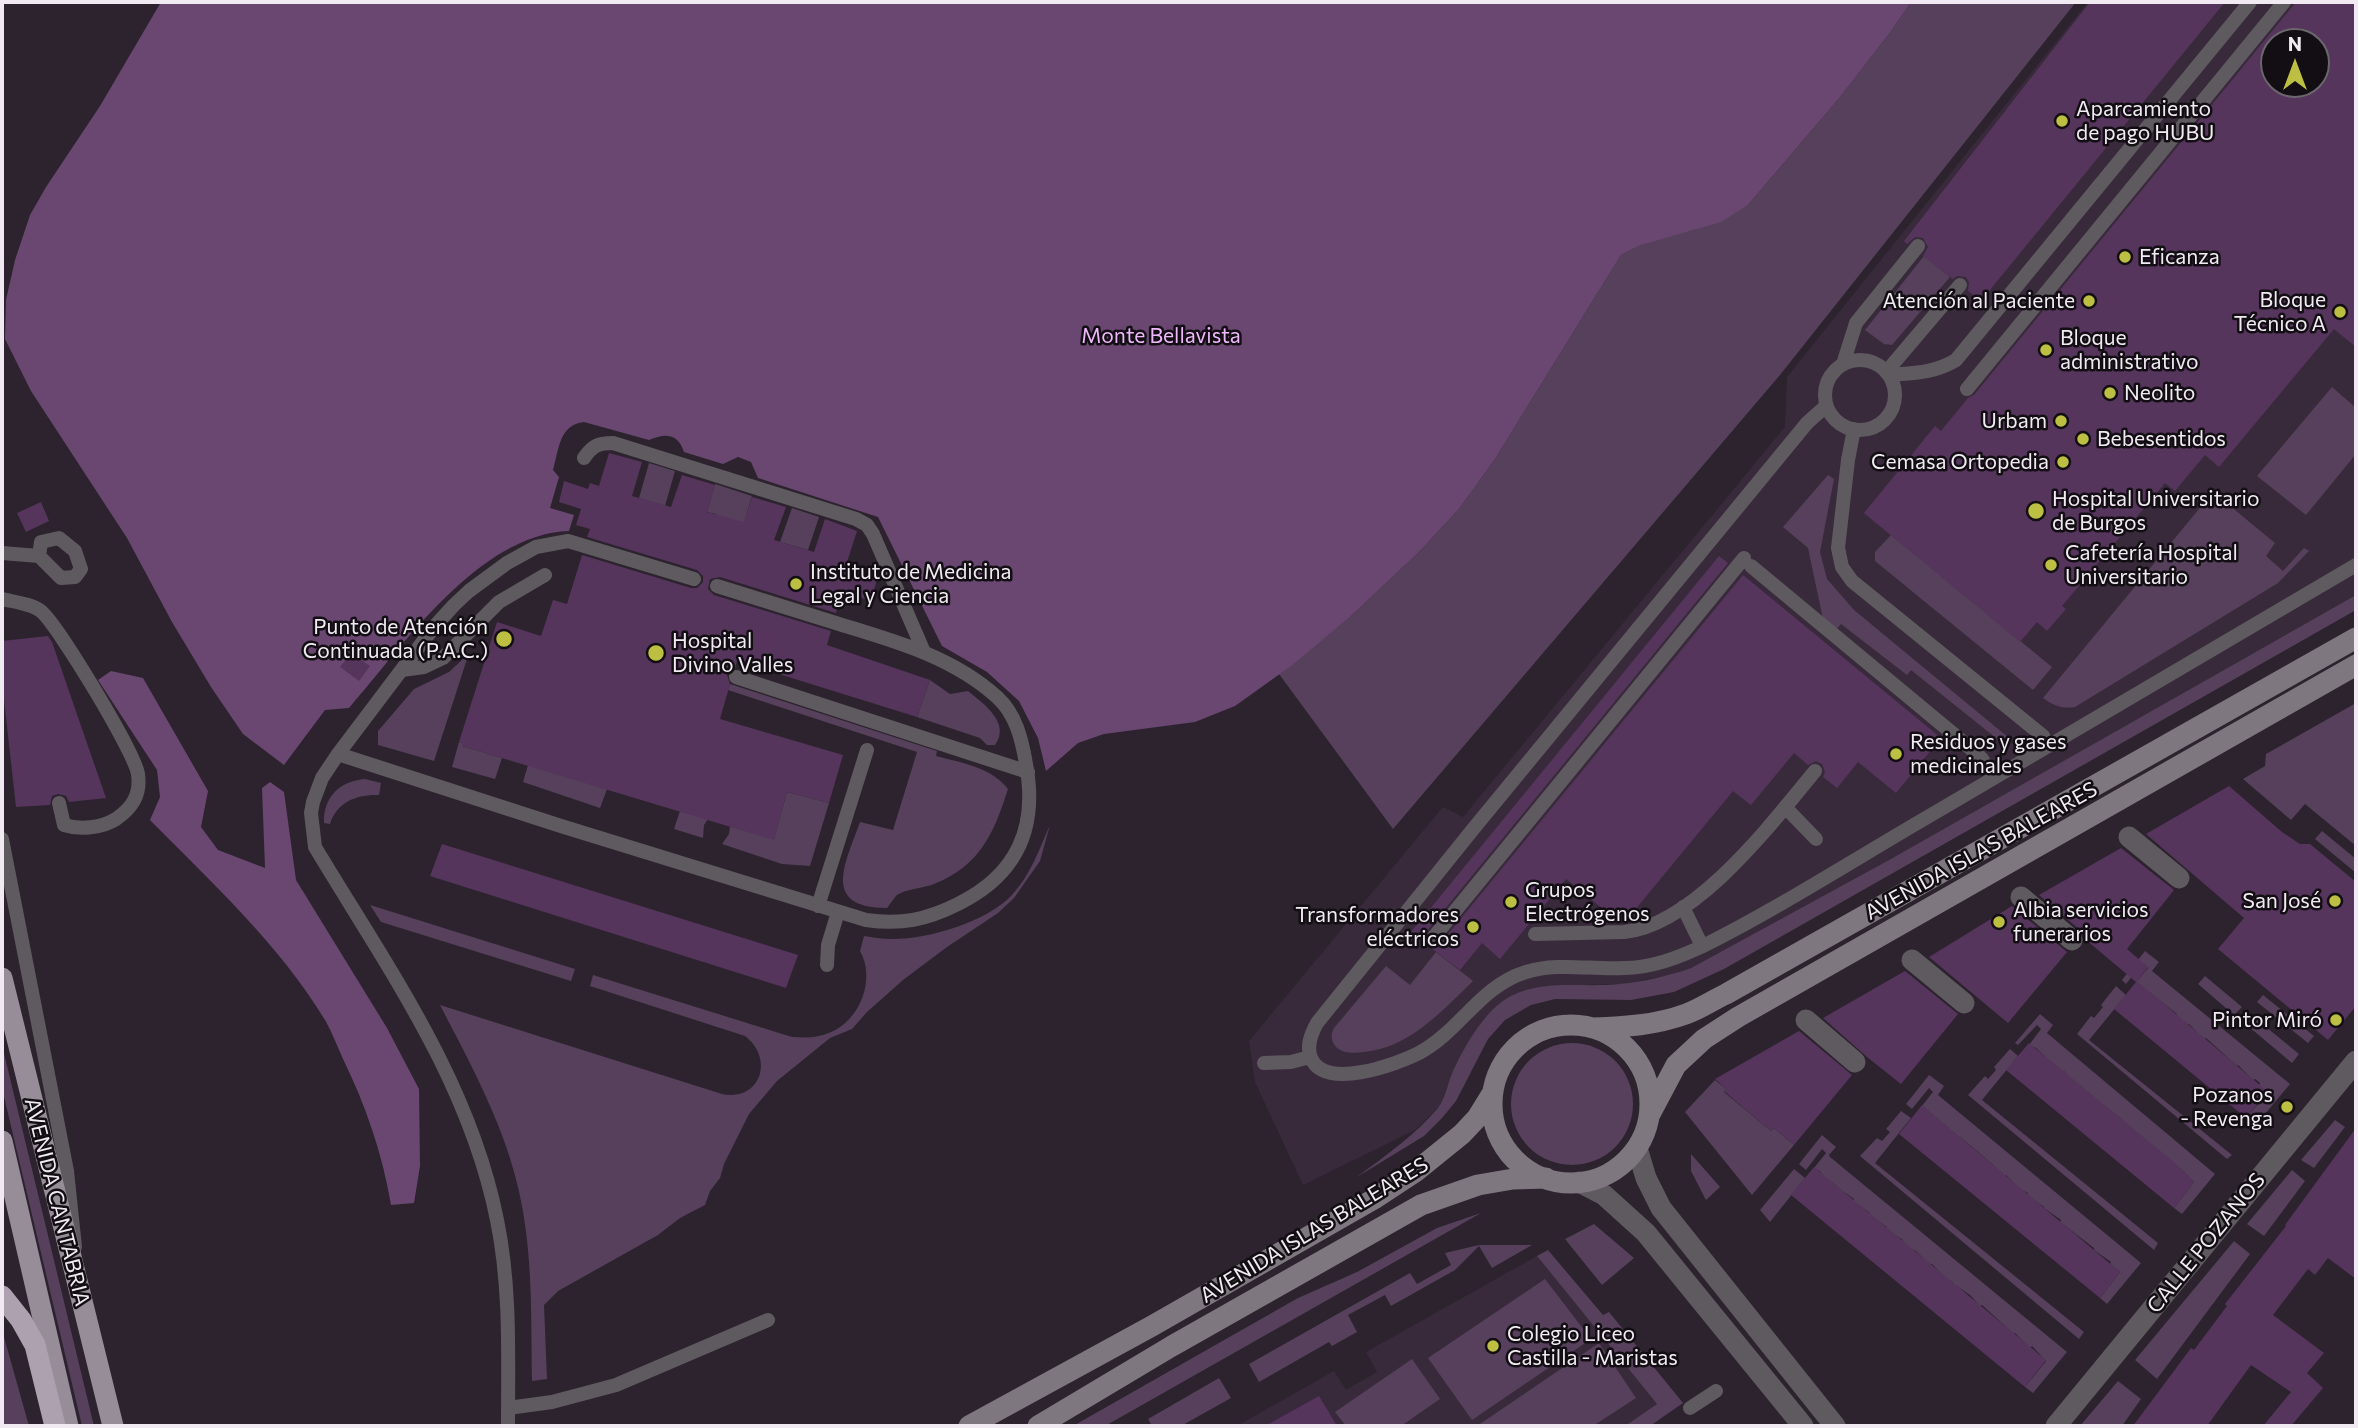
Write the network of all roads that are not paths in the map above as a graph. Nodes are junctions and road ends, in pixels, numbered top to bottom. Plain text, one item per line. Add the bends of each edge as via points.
1 (2250, 2) edge
2 (2284, 2) edge
3 (1918, 246) dead end
4 (1960, 285) dead end
5 (1843, 364) junction
6 (1888, 373) junction
7 (1967, 389) dead end
8 (1826, 406) junction
9 (1854, 429) junction
10 (584, 458) dead end
11 (2, 553) edge
12 (39, 556) dead end
13 (2356, 565) edge
14 (545, 575) dead end
15 (694, 579) dead end
16 (717, 586) dead end
17 (2, 599) edge
18 (2356, 638) edge
19 (924, 652) junction
20 (2356, 665) edge
21 (402, 670) junction
22 (736, 677) dead end
23 (2049, 746) junction
24 (867, 750) dead end
25 (338, 754) junction
26 (1815, 771) dead end
27 (1028, 772) junction
28 (1993, 779) junction
29 (59, 803) dead end
30 (1785, 807) junction
31 (2129, 837) dead end
32 (2, 839) edge
33 (1816, 839) dead end
34 (2179, 878) dead end
35 (2021, 897) dead end
36 (818, 906) junction
37 (1683, 907) junction
38 (838, 912) junction
39 (1535, 934) dead end
40 (1433, 938) dead end
41 (2072, 940) dead end
42 (1702, 946) junction
43 (1912, 960) dead end
44 (827, 965) dead end
45 (2, 978) edge
46 (1964, 1003) dead end
47 (1806, 1020) dead end
48 (1593, 1028) junction
49 (1311, 1057) junction
50 (1264, 1062) dead end
51 (1855, 1062) dead end
52 (2356, 1063) edge
53 (1493, 1092) junction
54 (1650, 1114) junction
55 (2, 1141) edge
56 (1637, 1148) junction
57 (1546, 1178) junction
58 (1579, 1182) junction
59 (76, 1279) junction
60 (2, 1296) edge
61 (768, 1320) dead end
62 (1152, 1325) junction
63 (1172, 1346) junction
64 (1716, 1391) dead end
65 (508, 1408) junction
66 (1690, 1408) dead end
67 (55, 1426) edge
68 (68, 1426) edge
69 (113, 1426) edge
70 (508, 1426) edge
71 (969, 1426) edge
72 (993, 1426) edge
73 (1020, 1426) edge
74 (1038, 1426) edge
75 (1803, 1426) edge
76 (1835, 1426) edge
77 (2056, 1426) edge

1 - 6 lane via 1956,360 1930,371
2 - 7 lane
3 - 5 lane via 1856,323
4 - 6 lane
5 - 6 lane via 1871,360
5 - 8 lane via 1829,377
6 - 9 lane via 1896,394 1890,414 1875,427
8 - 9 lane via 1837,422
8 - 49 lane via 1632,635 1317,1023 1309,1045
9 - 23 lane via 1838,548 1842,568 2043,736
10 - 19 lane via 591,448 613,443 867,525
11 - 12 lane
13 - 23 lane
14 - 21 lane via 499,602 443,657 424,667
15 - 21 lane via 568,541 536,547 468,591 433,627
16 - 19 lane
17 - 29 lane via 41,611 60,635 123,740 138,775 136,800 113,821 73,828 64,824
18 - 48 main road, AVENIDA ISLAS BALEARES via 1716,999 1663,1020
19 - 27 lane via 974,679 1005,706 1016,724
20 - 54 main road, AVENIDA ISLAS BALEARES via 1738,1017 1676,1065
21 - 25 lane
22 - 27 lane
23 - 28 lane
24 - 36 lane
25 - 36 lane
25 - 65 lane via 313,802 315,847 436,1048 477,1144 498,1222 505,1270
26 - 30 lane
27 - 38 lane via 1030,803 1018,848 1002,872 978,894 930,917 910,921 882,922
28 - 40 lane via 1969,747 1884,685 1747,562
28 - 42 lane
30 - 33 lane
30 - 37 lane via 1739,861
31 - 34 street
32 - 59 lane via 67,1171
35 - 41 street
36 - 38 lane
37 - 39 lane via 1637,930
37 - 42 lane
38 - 44 lane
42 - 49 lane via 1635,968 1545,967 1522,973 1488,992 1439,1040 1397,1064 1336,1073 1319,1068
43 - 46 street
45 - 59 main road, AVENIDA CANTABRIA
47 - 51 street
48 - 53 main road via 1553,1027 1523,1041 1502,1067
48 - 54 main road via 1620,1041 1639,1063 1649,1088
49 - 50 lane
52 - 77 street, CALLE POZANOS
53 - 57 main road via 1496,1128 1503,1144 1527,1169
53 - 62 main road, AVENIDA ISLAS BALEARES via 1462,1134 1415,1172
54 - 56 main road
55 - 68 main road, AVENIDA CANTABRIA
56 - 58 main road via 1606,1175
56 - 76 street via 1661,1208
57 - 58 main road
57 - 63 main road, AVENIDA ISLAS BALEARES via 1478,1185 1421,1205
58 - 75 street via 1604,1195 1646,1233
59 - 69 main road, AVENIDA CANTABRIA
60 - 67 highway via 35,1345
61 - 65 lane via 616,1385
62 - 71 main road, AVENIDA ISLAS BALEARES
62 - 72 main road, AVENIDA ISLAS BALEARES
63 - 73 main road, AVENIDA ISLAS BALEARES
63 - 74 main road, AVENIDA ISLAS BALEARES
64 - 66 lane
65 - 70 lane

